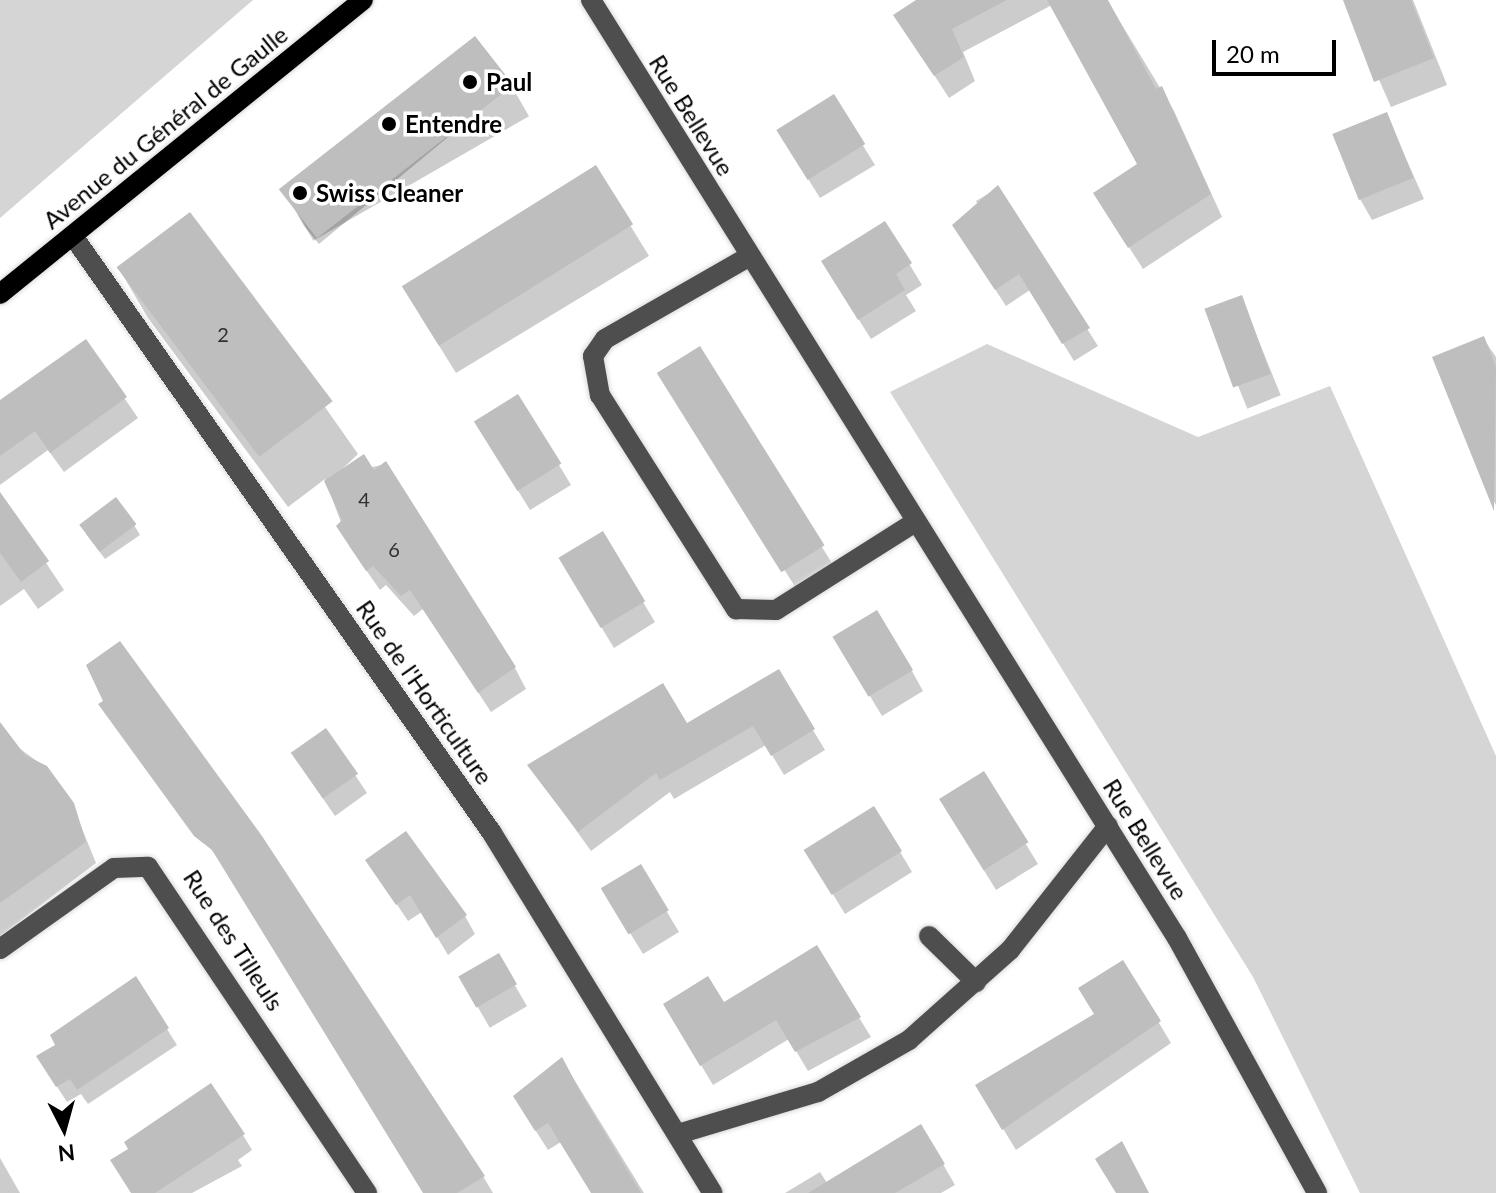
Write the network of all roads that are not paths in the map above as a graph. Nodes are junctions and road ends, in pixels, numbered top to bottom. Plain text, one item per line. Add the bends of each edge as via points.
1 (363, 0) edge
2 (591, 0) edge
3 (73, 236) junction
4 (750, 256) junction
5 (0, 294) edge
6 (912, 524) junction
7 (1108, 826) junction
8 (929, 936) dead end
9 (0, 949) edge
10 (976, 982) junction
11 (678, 1134) junction
12 (367, 1193) edge
13 (713, 1193) edge
14 (1317, 1193) edge

1 - 3 main road, Avenue du Général de Gaulle
2 - 4 street, Rue Bellevue
3 - 5 main road, Avenue du Général de Gaulle
3 - 11 street, Rue de l'Horticulture via 492,833
4 - 6 street, Rue Bellevue
4 - 6 street via 605,339 593,356 600,395 665,503 722,596 753,614 776,610
6 - 7 street, Rue Bellevue
7 - 10 street
7 - 14 street, Rue Bellevue via 1233,1031
8 - 10 street
9 - 12 street, Rue des Tilleuls via 114,868 148,867
10 - 11 street via 909,1040 846,1080
11 - 13 street, Rue de l'Horticulture

